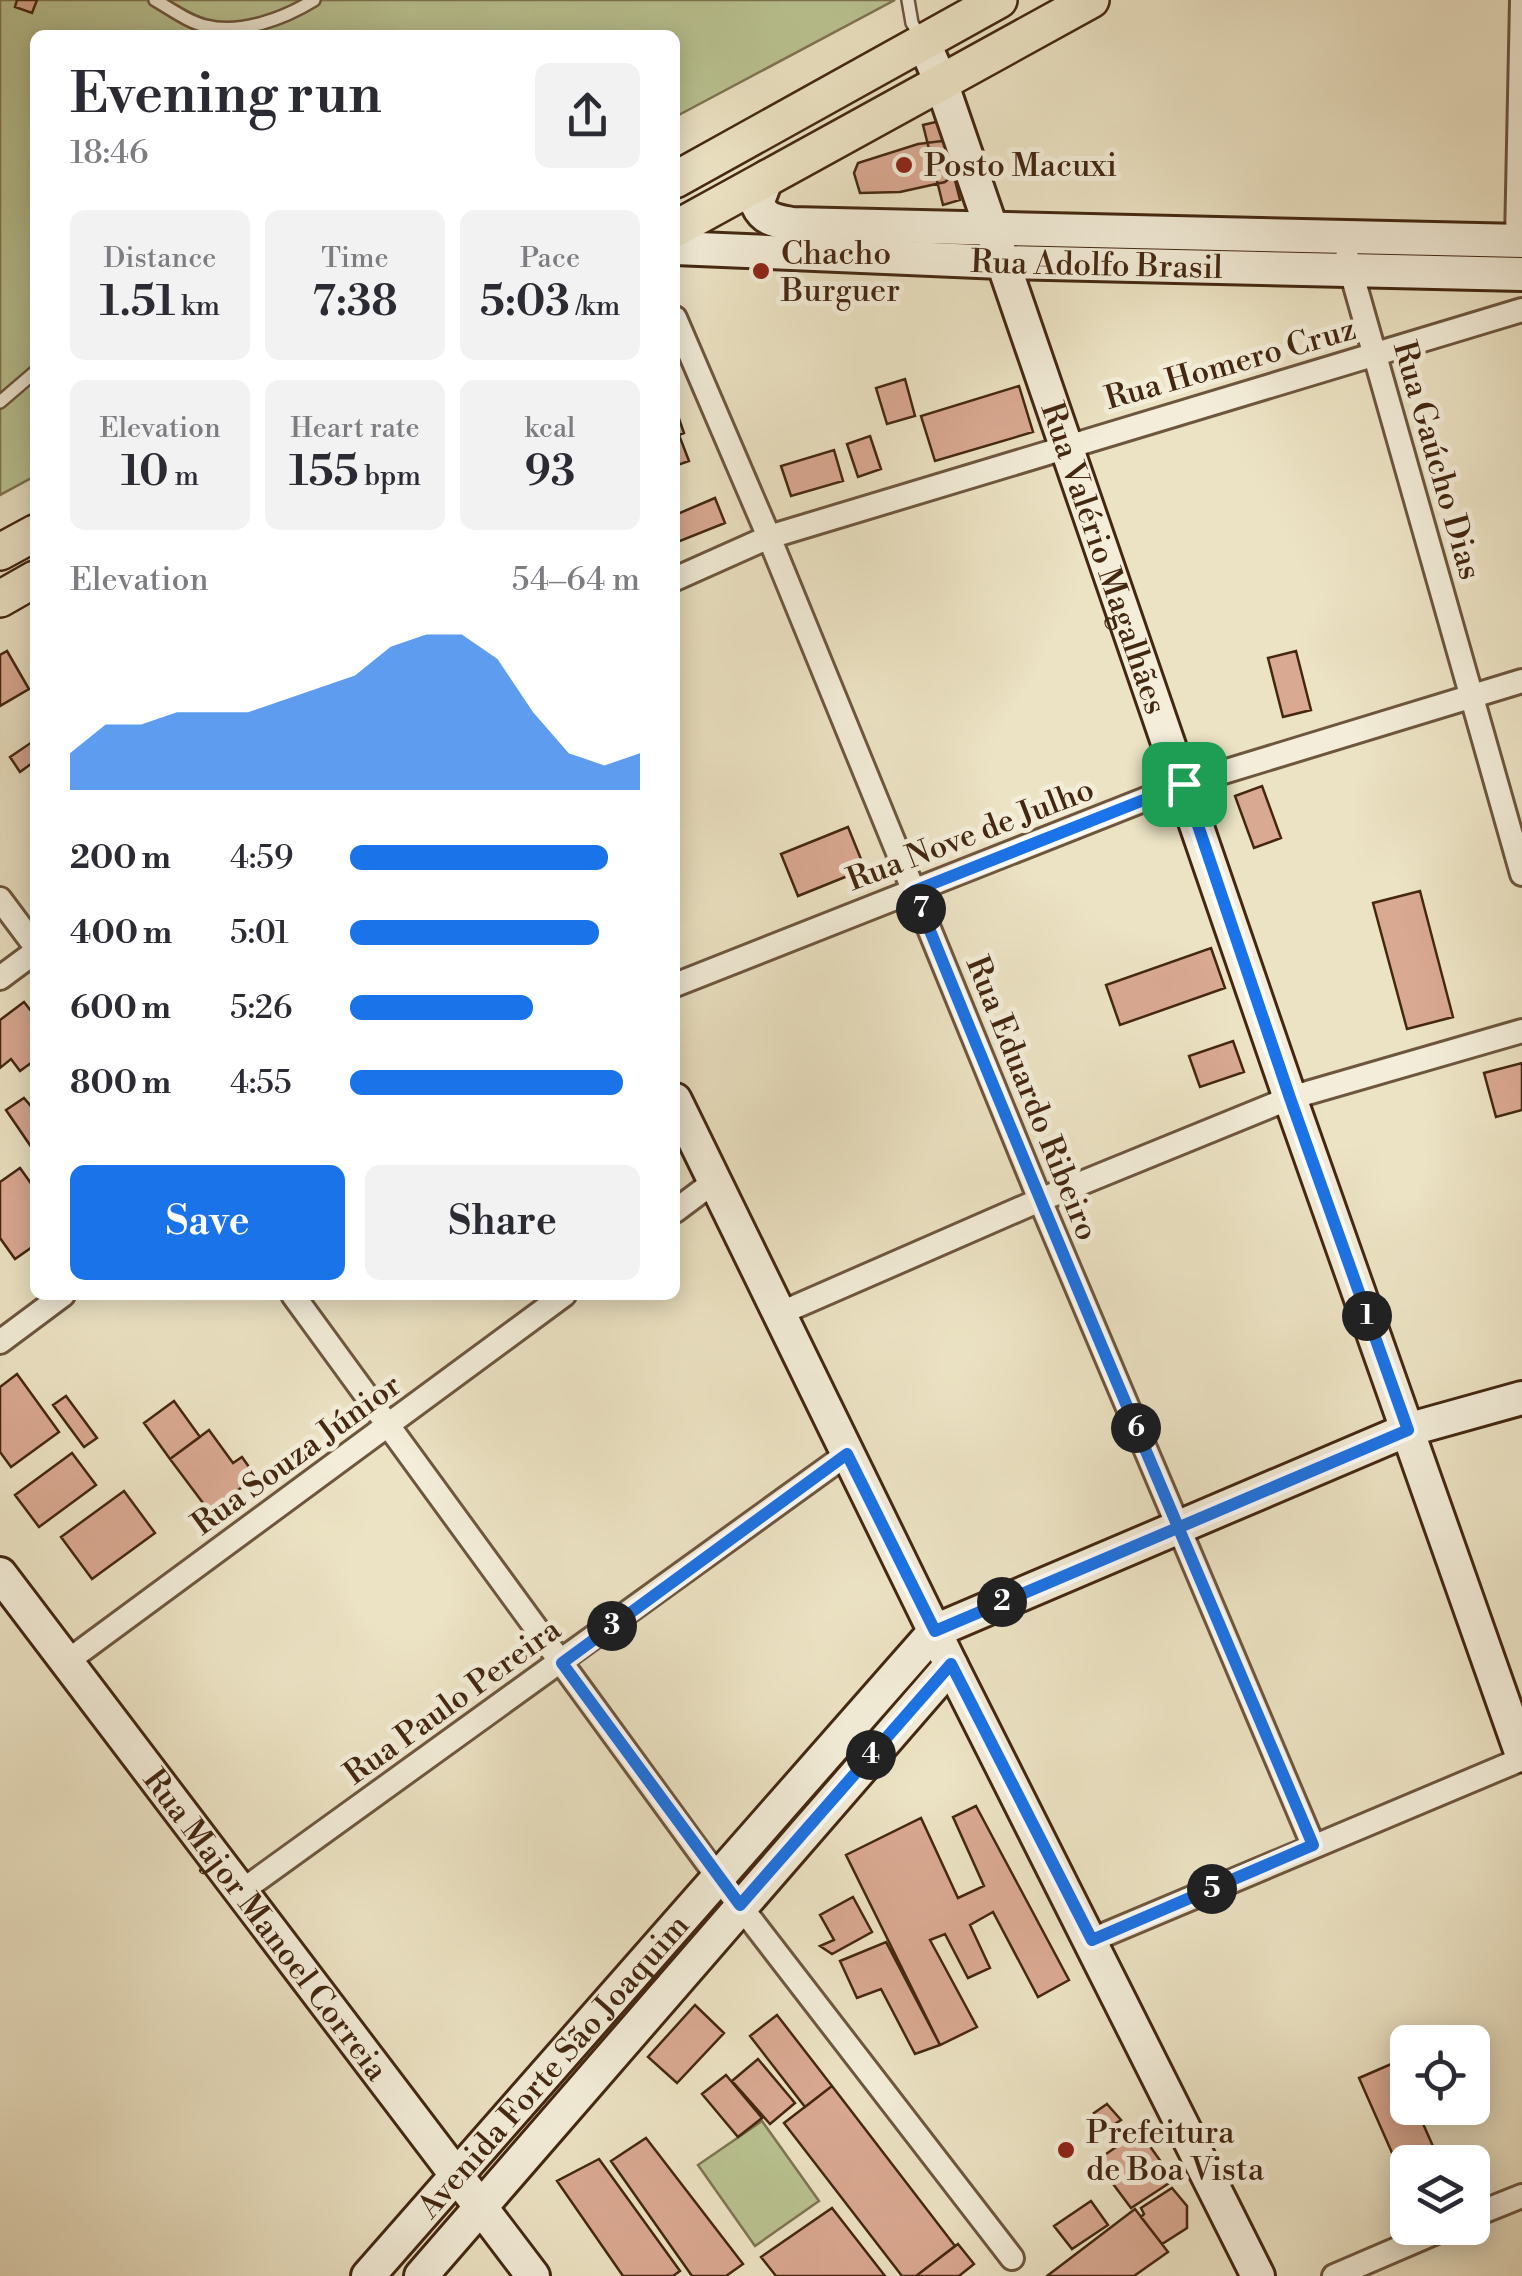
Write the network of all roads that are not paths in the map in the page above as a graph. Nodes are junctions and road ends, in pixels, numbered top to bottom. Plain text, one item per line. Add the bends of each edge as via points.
1 (155, 0) edge
2 (314, 0) edge
3 (908, 0) edge
4 (999, 0) edge
5 (1091, 0) edge
6 (1522, 1) edge
7 (199, 30) edge
8 (923, 41) junction
9 (941, 82) junction
10 (680, 177) edge
11 (767, 177) junction
12 (680, 226) edge
13 (1342, 237) junction
14 (1520, 240) edge
15 (997, 246) junction
16 (680, 248) edge
17 (1350, 273) junction
18 (1522, 274) edge
19 (1522, 310) edge
20 (680, 330) edge
21 (1374, 355) junction
22 (30, 376) edge
23 (0, 402) edge
24 (1067, 446) junction
25 (30, 536) edge
26 (769, 537) junction
27 (0, 552) edge
28 (680, 577) edge
29 (30, 582) edge
30 (0, 598) edge
31 (1522, 682) edge
32 (1473, 696) junction
33 (1184, 784) junction
34 (1522, 874) edge
35 (914, 891) junction
36 (0, 899) edge
37 (30, 942) edge
38 (30, 953) edge
39 (0, 978) edge
40 (680, 983) edge
41 (1522, 1031) edge
42 (1290, 1098) junction
43 (680, 1110) edge
44 (714, 1181) junction
45 (1040, 1200) junction
46 (680, 1207) edge
47 (57, 1300) edge
48 (296, 1300) edge
49 (557, 1300) edge
50 (781, 1313) junction
51 (0, 1342) edge
52 (1522, 1398) edge
53 (389, 1427) junction
54 (1408, 1430) junction
55 (847, 1454) junction
56 (1178, 1528) junction
57 (0, 1574) edge
58 (935, 1631) junction
59 (65, 1663) junction
60 (562, 1663) junction
61 (951, 1664) junction
62 (1522, 1757) edge
63 (1313, 1845) junction
64 (717, 1876) junction
65 (240, 1893) junction
66 (740, 1905) junction
67 (1092, 1940) junction
68 (456, 2174) junction
69 (1522, 2196) edge
70 (482, 2207) junction
71 (1490, 2209) edge
72 (1406, 2245) edge
73 (1012, 2258) dead end
74 (368, 2276) edge
75 (421, 2276) edge
76 (533, 2276) edge
77 (1258, 2276) edge
78 (1334, 2276) edge

1 - 7 lane
2 - 7 lane via 270,21
3 - 8 lane
4 - 8 main road
5 - 9 main road
6 - 14 street
8 - 9 street, Rua Valério Magalhães
8 - 10 main road
9 - 11 main road
9 - 15 street, Rua Valério Magalhães
11 - 12 main road
11 - 15 street, Rua Adolfo Brasil via 757,204 766,218 779,222
13 - 14 street, Rua Adolfo Brasil
13 - 15 street, Rua Adolfo Brasil
13 - 17 street, Rua Gaúcho Dias
15 - 16 street, Rua Adolfo Brasil
15 - 17 street, Rua Adolfo Brasil
15 - 24 street, Rua Valério Magalhães
17 - 18 street, Rua Adolfo Brasil
17 - 21 street, Rua Gaúcho Dias
19 - 21 street, Rua Homero Cruz
20 - 26 street, Rua Eduardo Ribeiro
21 - 24 street, Rua Homero Cruz
21 - 32 street, Rua Gaúcho Dias
22 - 23 lane
24 - 26 street, Rua Homero Cruz
24 - 33 street, Rua Valério Magalhães
25 - 27 main road
26 - 28 street, Rua Homero Cruz
26 - 35 street, Rua Eduardo Ribeiro
29 - 30 main road
31 - 32 street, Rua Nove de Julho
32 - 33 street, Rua Nove de Julho
32 - 34 street, Rua Gaúcho Dias
33 - 35 street, Rua Nove de Julho
33 - 42 street, Rua Valério Magalhães
35 - 40 street, Rua Nove de Julho
35 - 45 street, Rua Eduardo Ribeiro
36 - 37 street
38 - 39 street
41 - 42 street
42 - 45 street
42 - 54 street, Rua Valério Magalhães
43 - 44 street
44 - 46 street
44 - 50 street
45 - 50 street
45 - 56 street, Rua Eduardo Ribeiro
47 - 51 street
48 - 53 street
49 - 53 street, Rua Souza Júnior
50 - 55 street
52 - 54 street
53 - 59 street, Rua Souza Júnior
53 - 60 street
54 - 56 street
54 - 62 street, Rua Valério Magalhães
55 - 58 street
55 - 60 street, Rua Paulo Pereira
56 - 58 street
56 - 63 street, Rua Eduardo Ribeiro
57 - 59 street, Rua Major Manoel Correia
58 - 61 street
58 - 64 street, Avenida Forte São Joaquim
59 - 65 street, Rua Major Manoel Correia
60 - 64 street
60 - 65 street, Rua Paulo Pereira
61 - 66 street, Avenida Forte São Joaquim
61 - 67 street
62 - 63 street
63 - 67 street
64 - 66 street
64 - 68 street, Avenida Forte São Joaquim
65 - 68 street, Rua Major Manoel Correia
66 - 70 street, Avenida Forte São Joaquim
66 - 73 street
67 - 77 street
68 - 70 street, Rua Major Manoel Correia
68 - 74 street, Avenida Forte São Joaquim
69 - 71 street
70 - 75 street, Avenida Forte São Joaquim
70 - 76 street, Rua Major Manoel Correia
72 - 78 street

